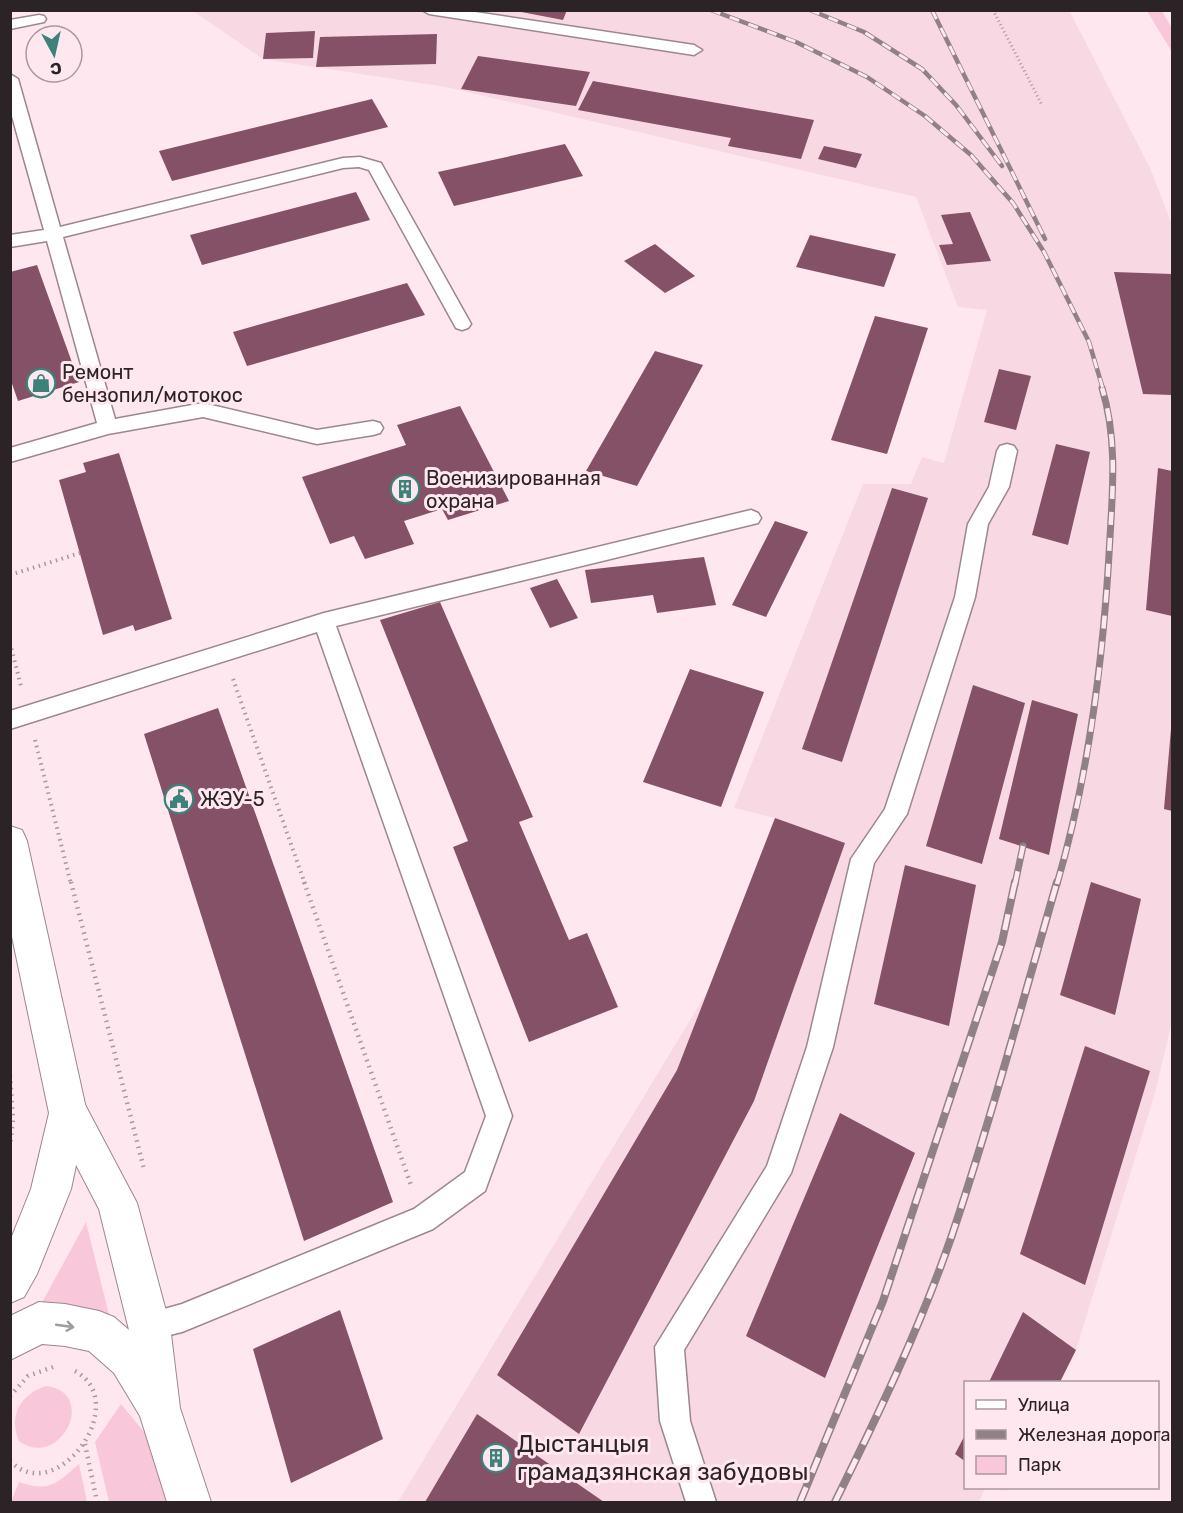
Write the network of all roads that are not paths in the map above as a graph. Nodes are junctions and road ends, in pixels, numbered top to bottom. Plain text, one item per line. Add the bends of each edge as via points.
1 (429, 10) edge
2 (39, 20) dead end
3 (10, 25) edge
4 (694, 50) dead end
5 (10, 79) edge
6 (54, 234) junction
7 (10, 240) edge
8 (462, 324) dead end
9 (108, 427) junction
10 (373, 428) dead end
11 (1007, 451) dead end
12 (10, 455) edge
13 (751, 518) dead end
14 (324, 621) junction
15 (20, 717) edge
16 (10, 841) edge
17 (68, 1113) junction
18 (10, 1283) edge
19 (149, 1326) junction
20 (10, 1339) edge
21 (159, 1408) junction
22 (189, 1503) edge
23 (701, 1503) edge

1 - 4 lane
2 - 3 lane
5 - 6 lane
6 - 7 lane
6 - 8 lane via 360,162 375,167
6 - 9 lane
9 - 10 lane via 203,410 317,437
9 - 12 lane
11 - 23 lane via 999,488 978,524 964,597 895,814 863,859 820,1047 778,1173 669,1347 675,1420
13 - 14 lane
14 - 15 lane
14 - 19 lane via 499,1116 475,1181 423,1219 182,1318
16 - 17 street
17 - 18 street via 51,1189
17 - 19 street via 117,1203
19 - 21 street
20 -> 21 street via 39,1323 99,1332 129,1358
21 - 22 street

